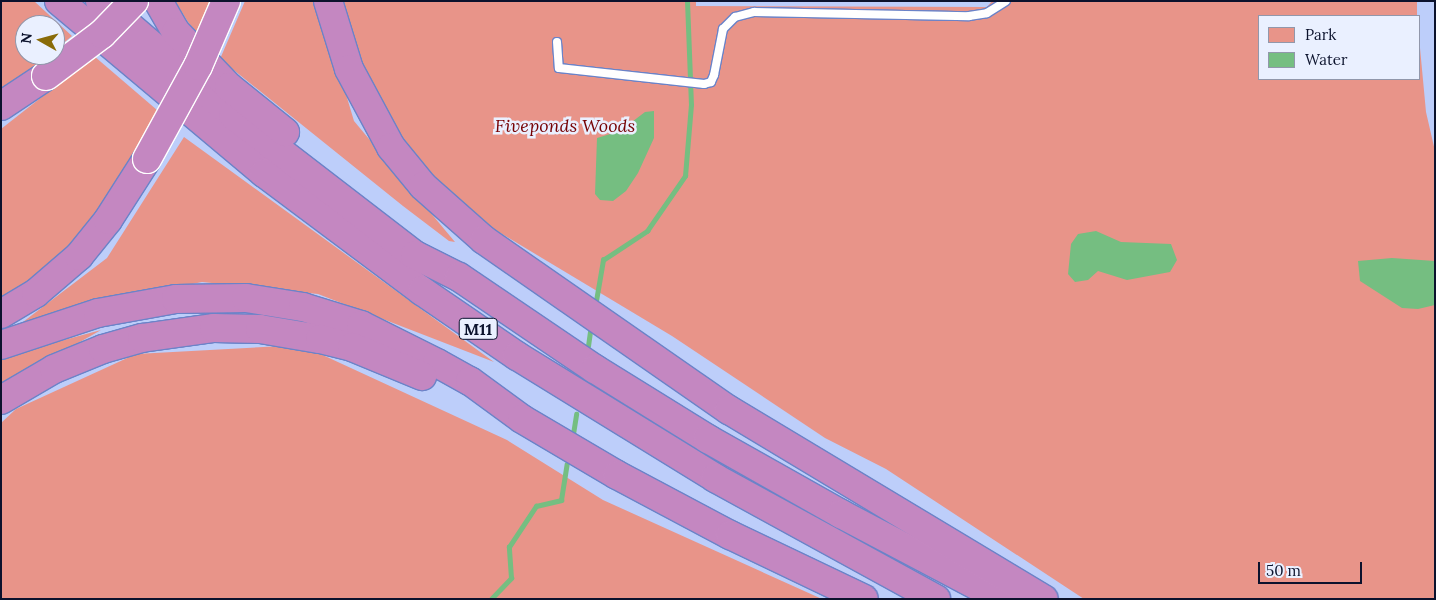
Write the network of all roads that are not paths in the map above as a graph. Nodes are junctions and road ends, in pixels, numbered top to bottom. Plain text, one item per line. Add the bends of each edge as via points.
1 (59, 1) edge
2 (100, 1) edge
3 (134, 1) edge
4 (158, 1) edge
5 (226, 1) edge
6 (328, 1) edge
7 (1006, 1) edge
8 (557, 42) dead end
9 (1, 106) edge
10 (459, 277) junction
11 (1, 314) edge
12 (1, 345) edge
13 (1, 400) edge
14 (522, 419) junction
15 (864, 599) edge
16 (936, 599) edge
17 (1002, 599) edge
18 (1044, 599) edge

1 - 16 highway, M11 via 264,173 422,291 509,350 715,478
2 - 10 highway, M11 via 233,115 359,212 415,255
3 - 9 highway, bridge via 85,48
4 - 10 highway via 176,32 229,87 382,211 430,244
5 - 11 highway, bridge via 198,66 147,160 108,220 79,256 36,293
6 - 18 highway via 349,69 391,147 423,186 484,240 729,410
7 - 8 lane via 987,13 969,16 754,12 735,17 723,29 711,82 559,68
10 - 17 highway, M11 via 594,368 708,438 841,514
12 - 14 highway via 64,323 136,304 212,297 246,298 303,307 360,325 470,381
13 - 14 highway via 54,369 125,342 188,330 240,328 282,332 352,347
14 - 15 highway via 722,531

